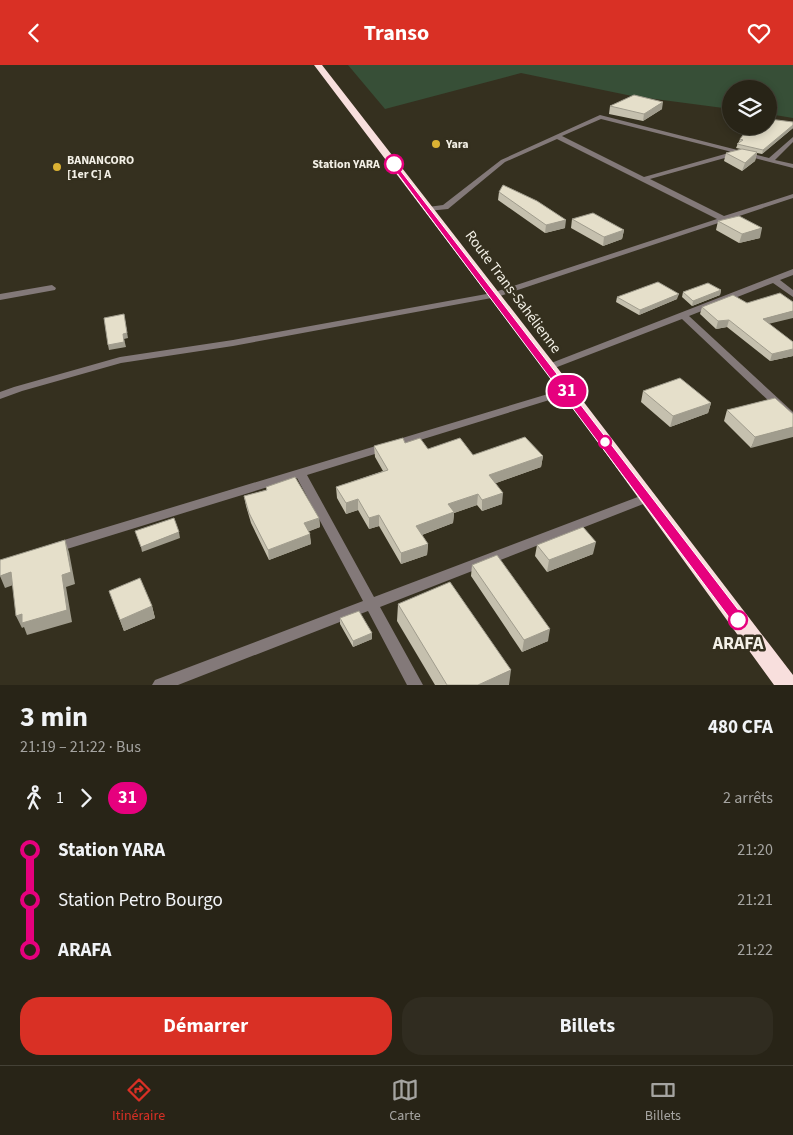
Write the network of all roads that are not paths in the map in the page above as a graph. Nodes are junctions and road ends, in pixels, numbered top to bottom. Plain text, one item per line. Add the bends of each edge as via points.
1 (318, 65) edge
2 (557, 136) junction
3 (793, 139) edge
4 (741, 152) junction
5 (771, 160) junction
6 (793, 165) edge
7 (644, 179) junction
8 (793, 196) edge
9 (428, 209) junction
10 (724, 219) junction
11 (793, 272) edge
12 (774, 279) junction
13 (52, 288) dead end
14 (793, 294) edge
15 (494, 295) junction
16 (0, 297) edge
17 (683, 315) junction
18 (549, 367) junction
19 (568, 391) junction
20 (0, 396) edge
21 (793, 418) edge
22 (300, 473) junction
23 (647, 498) junction
24 (47, 551) edge
25 (371, 604) junction
26 (784, 684) edge
27 (160, 685) edge
28 (414, 685) edge

1 - 9 highway, Route Trans-Sahélienne
2 - 4 street via 600,117
2 - 7 street
2 - 9 street via 503,161 445,207
3 - 5 street
4 - 5 street
4 - 7 street
5 - 6 street
7 - 10 street
8 - 10 street
9 - 15 highway, Route Trans-Sahélienne
10 - 15 street
11 - 12 street
12 - 14 street
12 - 17 street
13 - 16 street
15 - 18 highway, Route Trans-Sahélienne
15 - 20 street via 234,343 120,359
17 - 18 street
17 - 21 street
18 - 19 highway, Route Trans-Sahélienne
19 - 22 street
19 - 23 highway, Route Trans-Sahélienne
22 - 24 street
22 - 25 street
23 - 25 street
23 - 26 highway, Route Trans-Sahélienne
25 - 27 street
25 - 28 street

